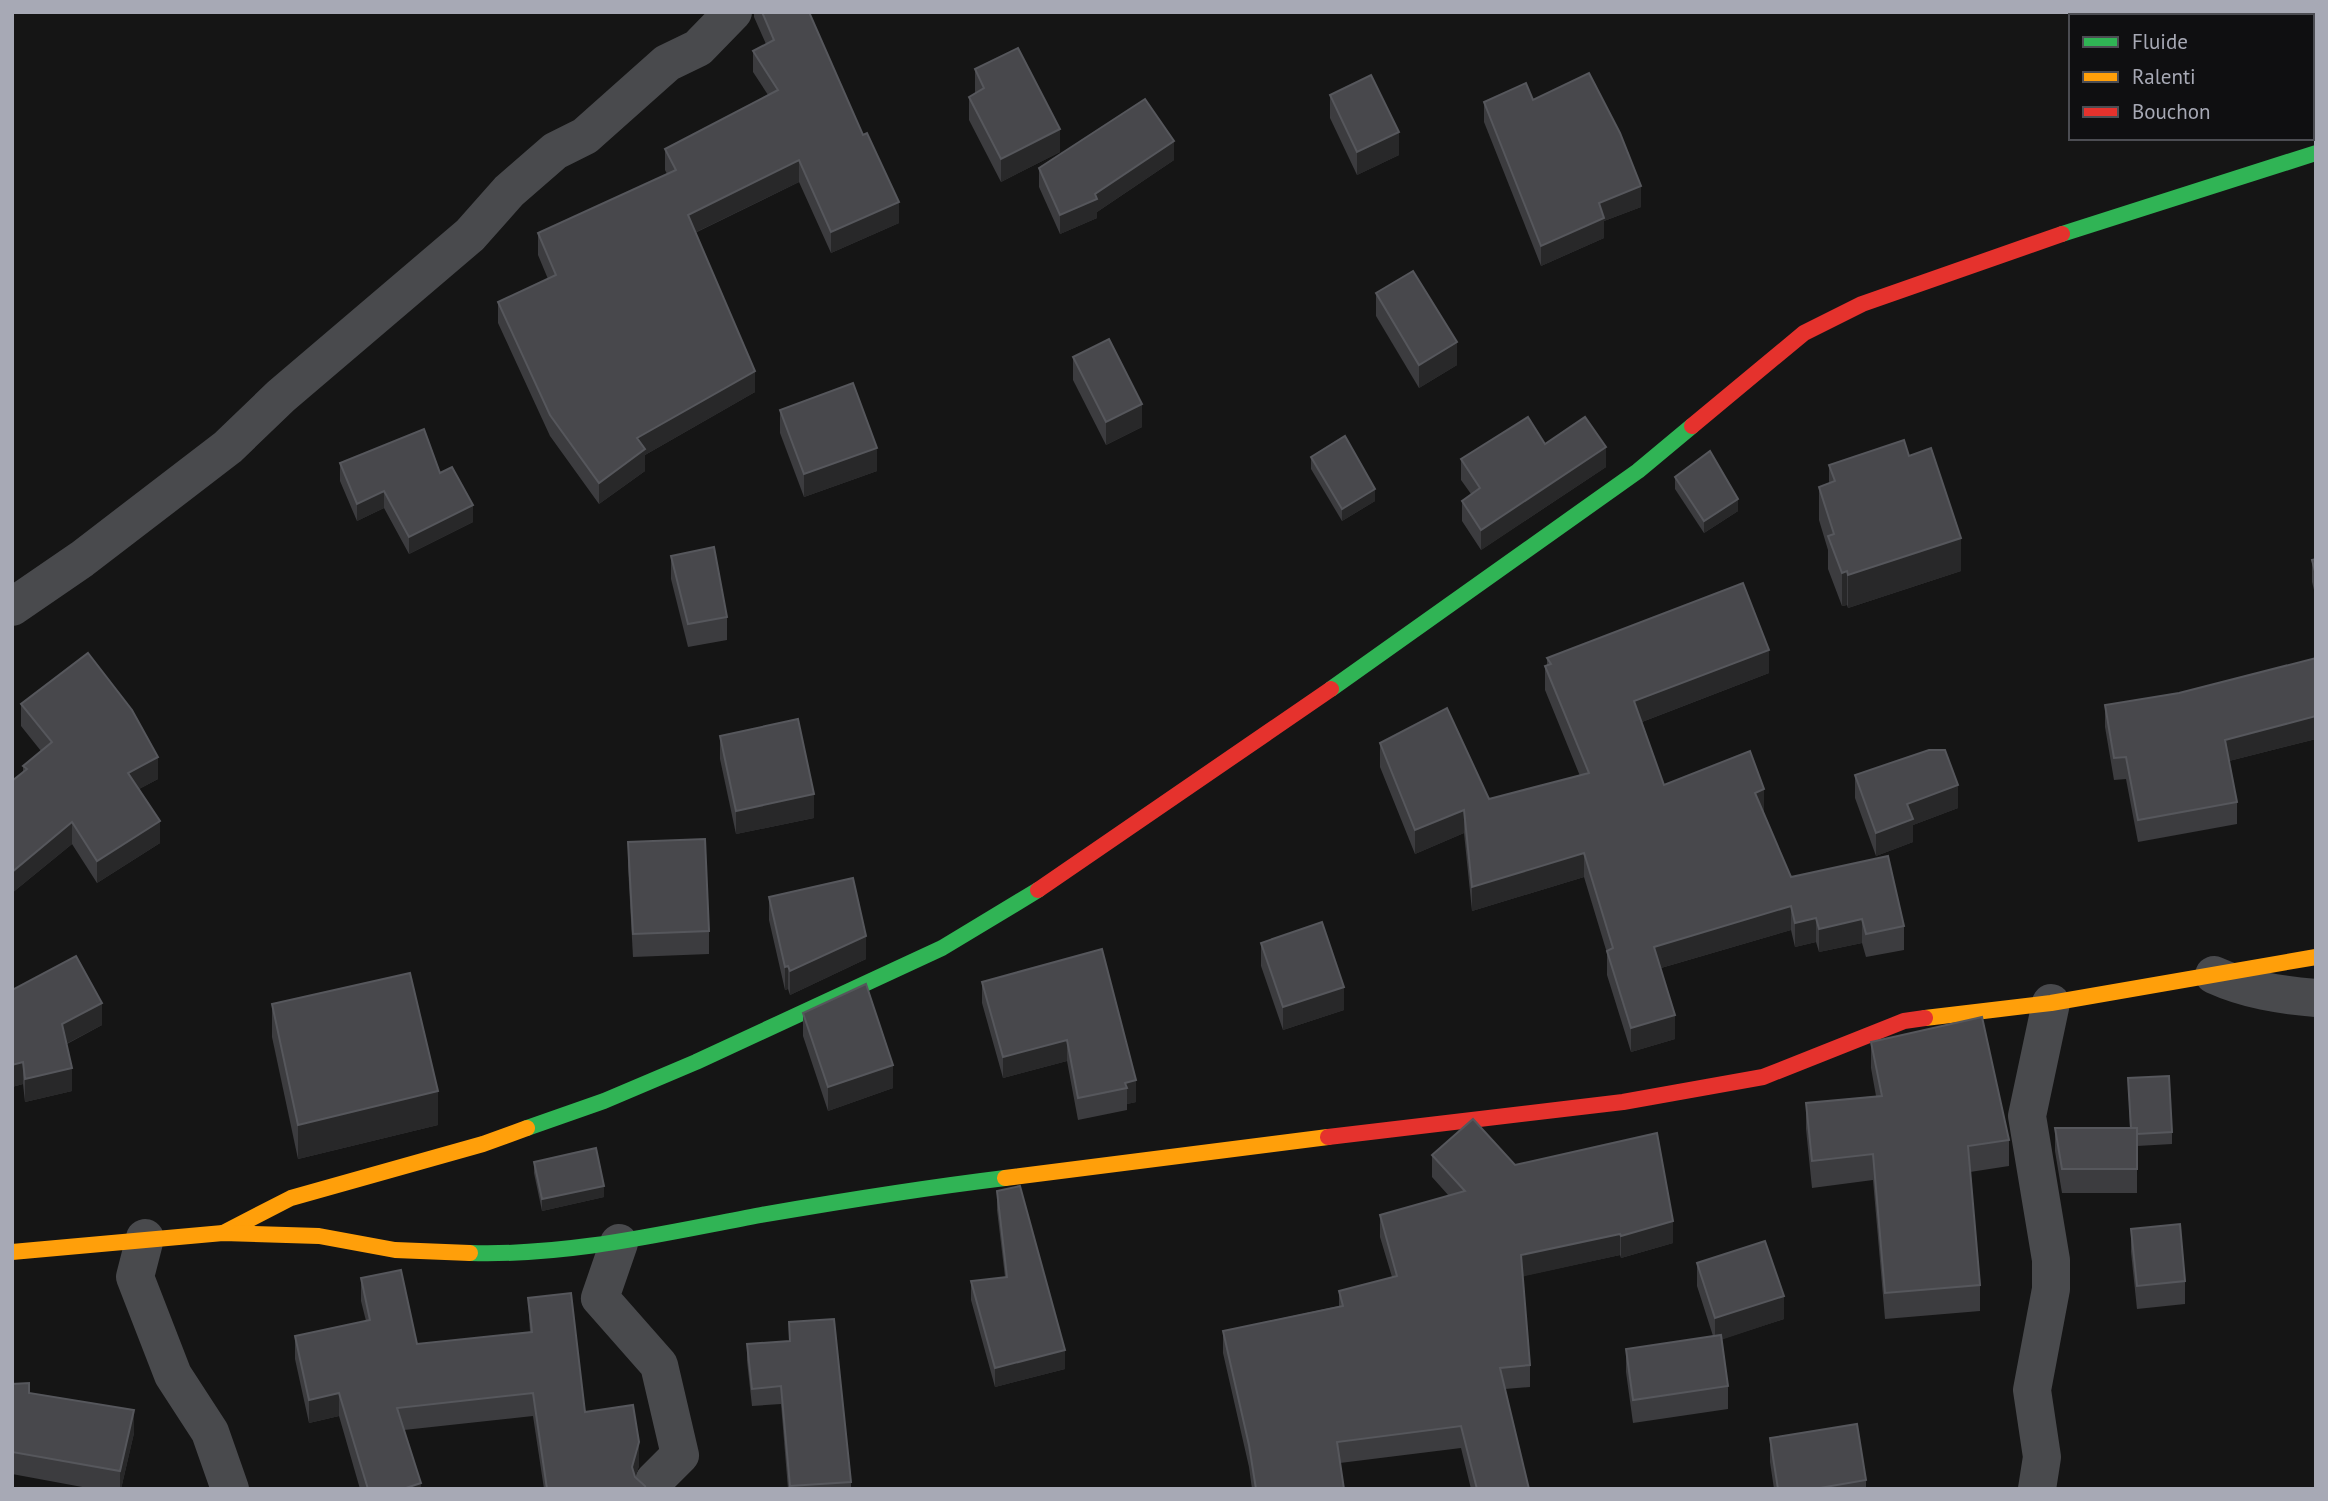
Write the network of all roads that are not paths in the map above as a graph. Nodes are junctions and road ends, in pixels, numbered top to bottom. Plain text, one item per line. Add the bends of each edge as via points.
1 (733, 12) edge
2 (2316, 153) edge
3 (12, 607) edge
4 (2316, 957) edge
5 (2214, 975) junction
6 (2316, 998) edge
7 (2051, 1003) junction
8 (223, 1233) junction
9 (145, 1238) junction
10 (619, 1243) junction
11 (12, 1252) edge
12 (230, 1489) edge
13 (654, 1489) edge
14 (2037, 1489) edge

1 - 3 street via 698,48 667,63 585,136 555,151 509,191 470,235 228,447
2 - 8 street via 1873,300 1804,333 1638,471 1478,587 1070,870 942,948 604,1101 483,1144 291,1198
4 - 5 street
5 - 6 street via 2280,995
5 - 7 street
7 - 10 street via 1904,1021 1763,1077 1623,1102 965,1183
7 - 14 street via 2027,1115 2051,1259 2051,1289 2032,1390 2042,1457
8 - 9 street
8 - 10 street via 319,1236 394,1250 513,1254
9 - 11 street
9 - 12 street via 135,1277 173,1375 210,1432
10 - 13 street via 600,1298 659,1365 680,1455 654,1480

